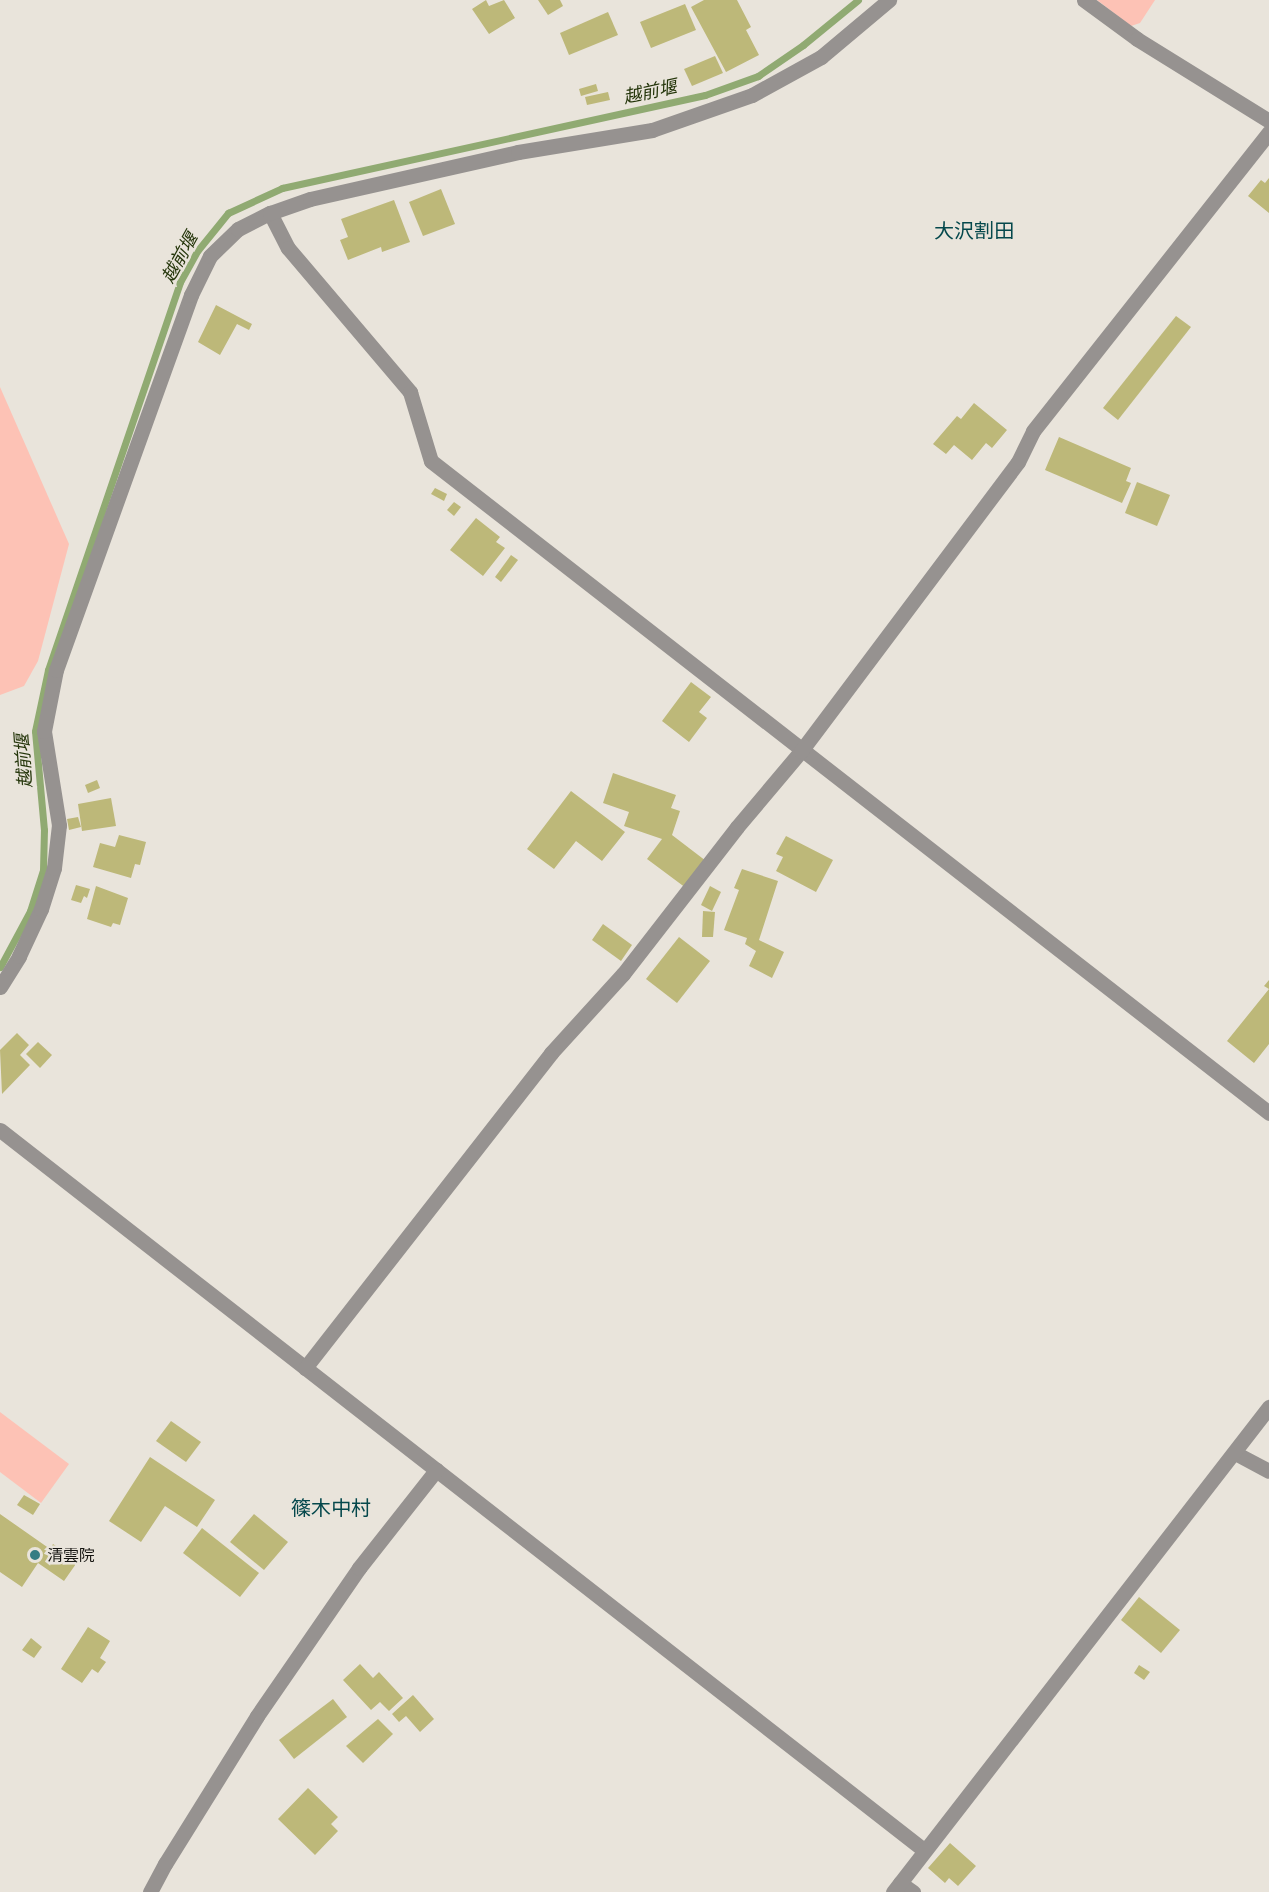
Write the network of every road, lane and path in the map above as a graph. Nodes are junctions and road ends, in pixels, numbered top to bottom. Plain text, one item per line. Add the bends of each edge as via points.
1 (889, 0) edge
2 (1084, 0) edge
3 (1269, 121) edge
4 (1269, 132) edge
5 (270, 213) junction
6 (801, 751) junction
7 (0, 987) edge
8 (1269, 1113) edge
9 (0, 1130) edge
10 (305, 1368) junction
11 (1269, 1407) edge
12 (1235, 1453) junction
13 (436, 1470) junction
14 (1269, 1471) edge
15 (924, 1850) junction
16 (897, 1887) edge
17 (150, 1892) edge
18 (913, 1892) edge

1 - 5 street via 821,57 752,95 652,130 429,171 310,199
2 - 3 street via 1137,39
4 - 6 street via 1033,431 1018,462
5 - 6 street via 288,248 410,392 431,461
5 - 7 street via 238,230 210,256 191,295 56,670 44,731 59,825 54,868 41,909
6 - 8 street
6 - 10 street via 623,974 551,1053
9 - 10 street
10 - 13 street
11 - 12 street
12 - 14 street
12 - 15 street
13 - 15 street
13 - 17 street via 359,1568 257,1716
15 - 16 street
16 - 18 street

